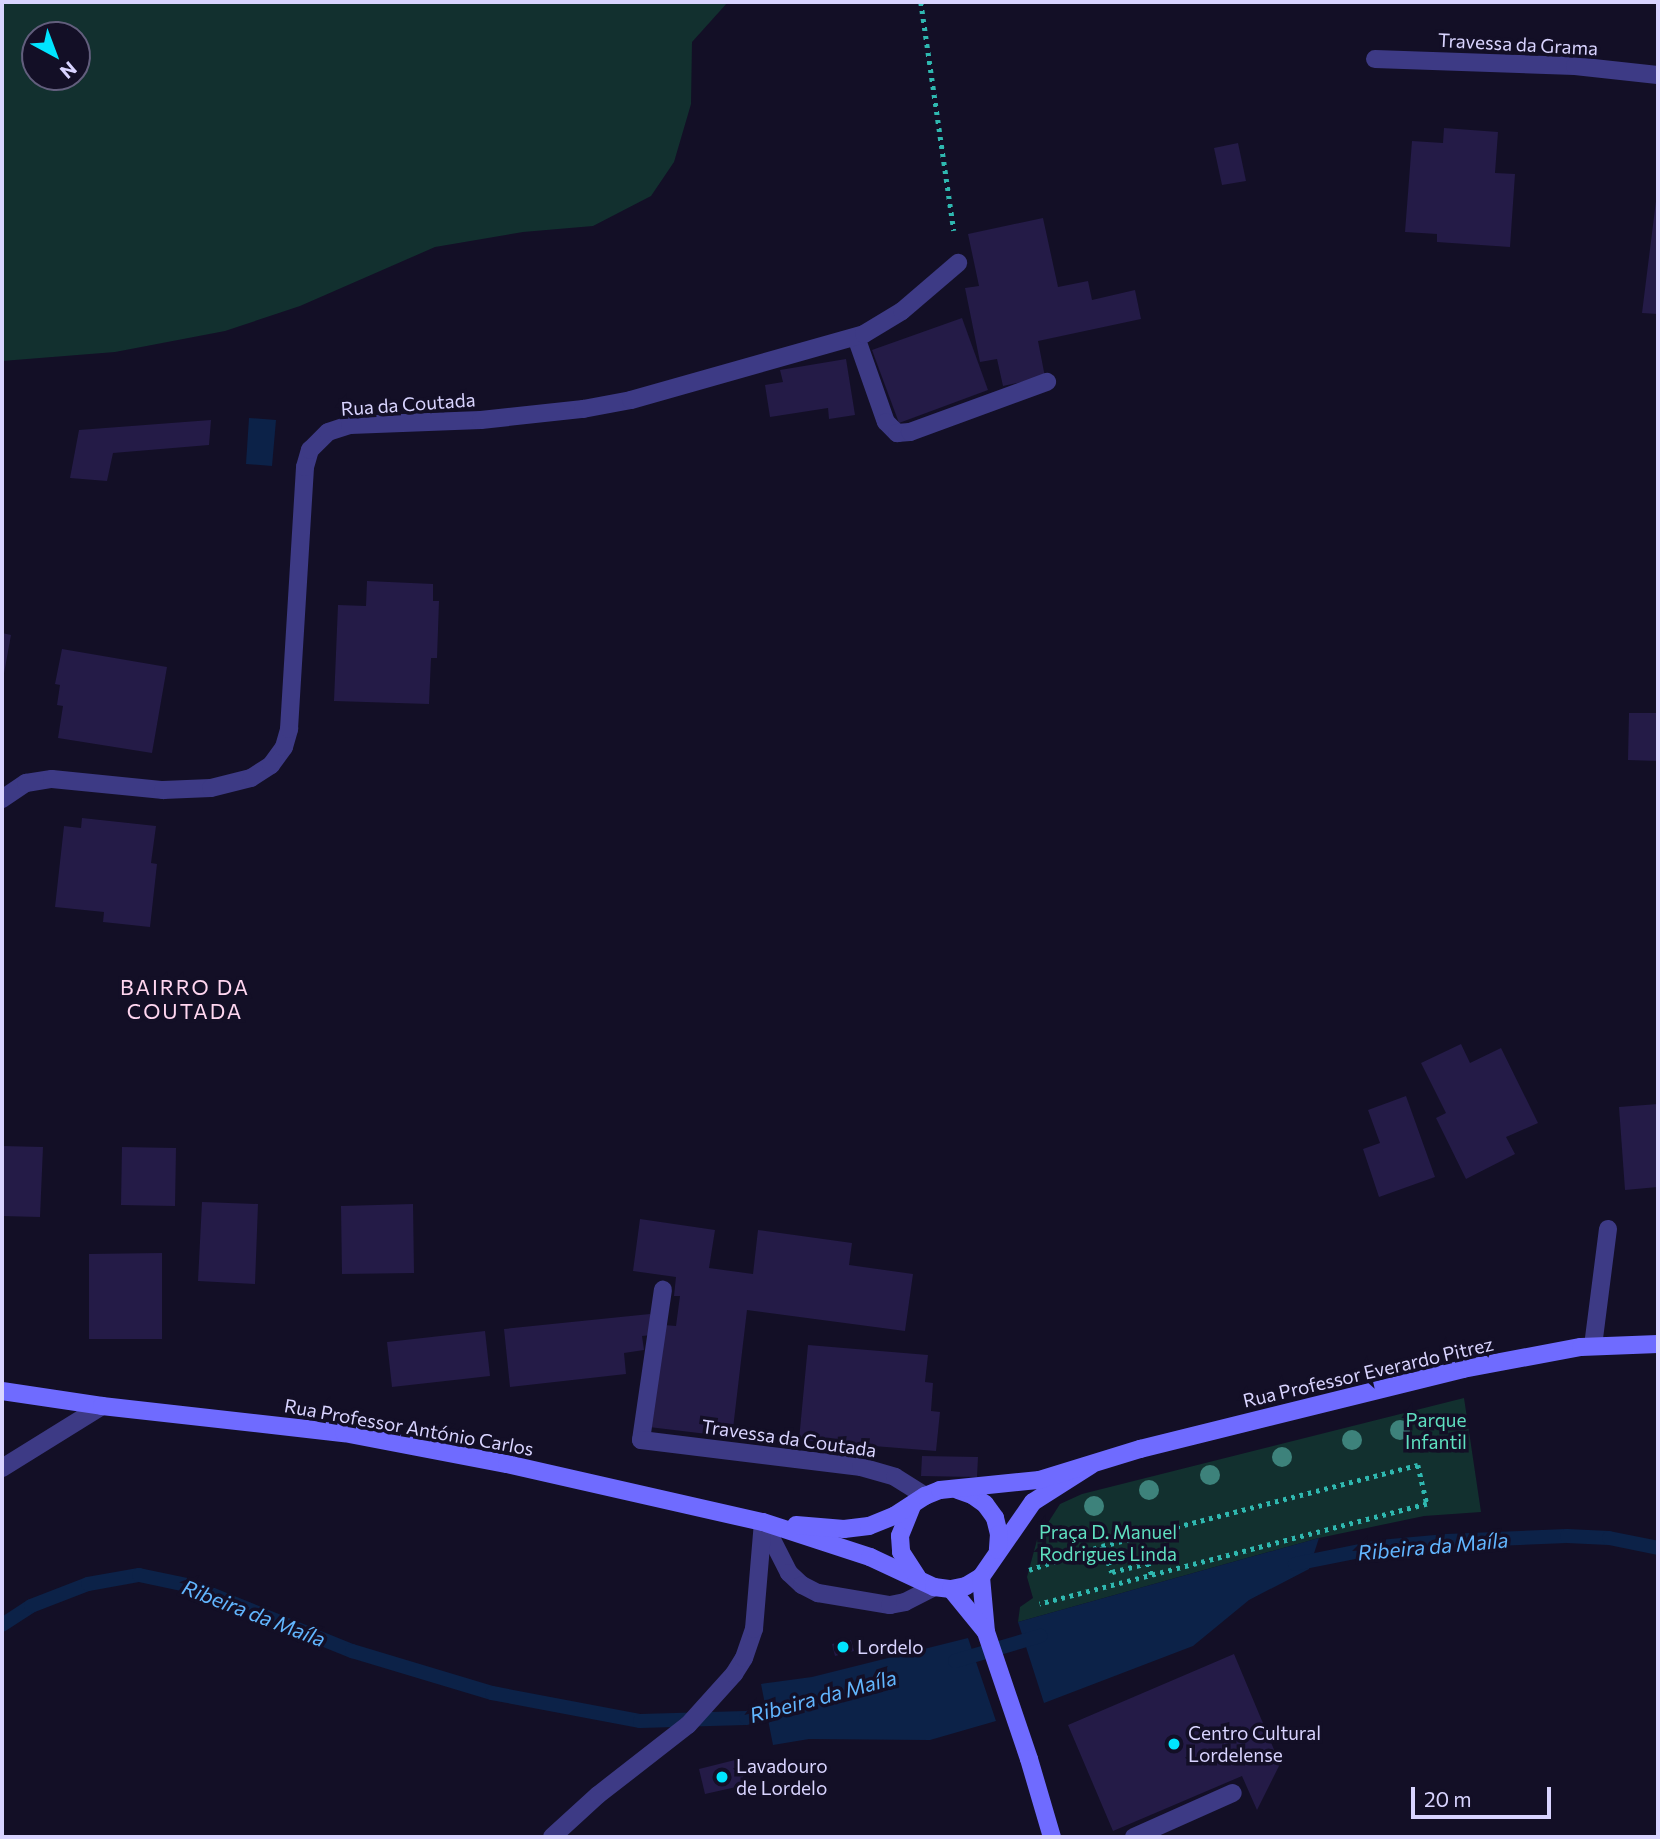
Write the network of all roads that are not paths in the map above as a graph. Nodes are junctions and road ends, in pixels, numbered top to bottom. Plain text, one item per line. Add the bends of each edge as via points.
1 (1375, 60) dead end
2 (1658, 75) edge
3 (958, 263) road end
4 (856, 337) junction
5 (1047, 382) dead end
6 (2, 799) edge
7 (1608, 1229) dead end
8 (663, 1290) dead end
9 (1658, 1345) edge
10 (1593, 1346) junction
11 (2, 1391) edge
12 (102, 1406) junction
13 (1091, 1465) junction
14 (2, 1468) edge
15 (957, 1490) junction
16 (918, 1501) junction
17 (763, 1522) junction
18 (998, 1550) junction
19 (981, 1577) junction
20 (935, 1585) junction
21 (986, 1632) junction
22 (1233, 1793) dead end
23 (552, 1837) edge
24 (1052, 1837) edge
25 (1134, 1837) edge

1 - 2 street, Travessa da Grama via 1575,66
3 - 4 street, Rua da Coutada via 887,322
4 - 5 street via 886,422 897,433
4 - 6 street, Rua da Coutada via 603,406 474,421 350,425 328,432 310,450 305,467 289,729 284,747 271,765 251,778 211,788 163,790 52,779 26,783
7 - 10 street
8 - 16 street, Travessa da Coutada via 641,1440 862,1467 895,1477
9 - 10 main road, Rua Professor Everardo Pitrez
10 - 13 main road, Rua Professor Everardo Pitrez via 1382,1388
11 - 12 main road, Rua Professor António Carlos
12 - 14 street
12 - 17 main road, Rua Professor António Carlos via 344,1433
13 - 15 main road via 1020,1484
13 - 18 main road via 1033,1502
15 - 16 main road via 940,1490
15 - 18 main road via 985,1504 995,1518
16 - 17 main road via 882,1522 857,1528
16 - 20 main road via 903,1520 901,1544 908,1567
17 - 20 main road via 870,1557
17 - 20 street via 789,1573 818,1593 890,1605
17 - 23 street via 754,1629 734,1674 688,1725 597,1795
18 - 19 main road
19 - 20 main road via 967,1586
19 - 21 main road
20 - 21 main road
21 - 24 main road
22 - 25 street

